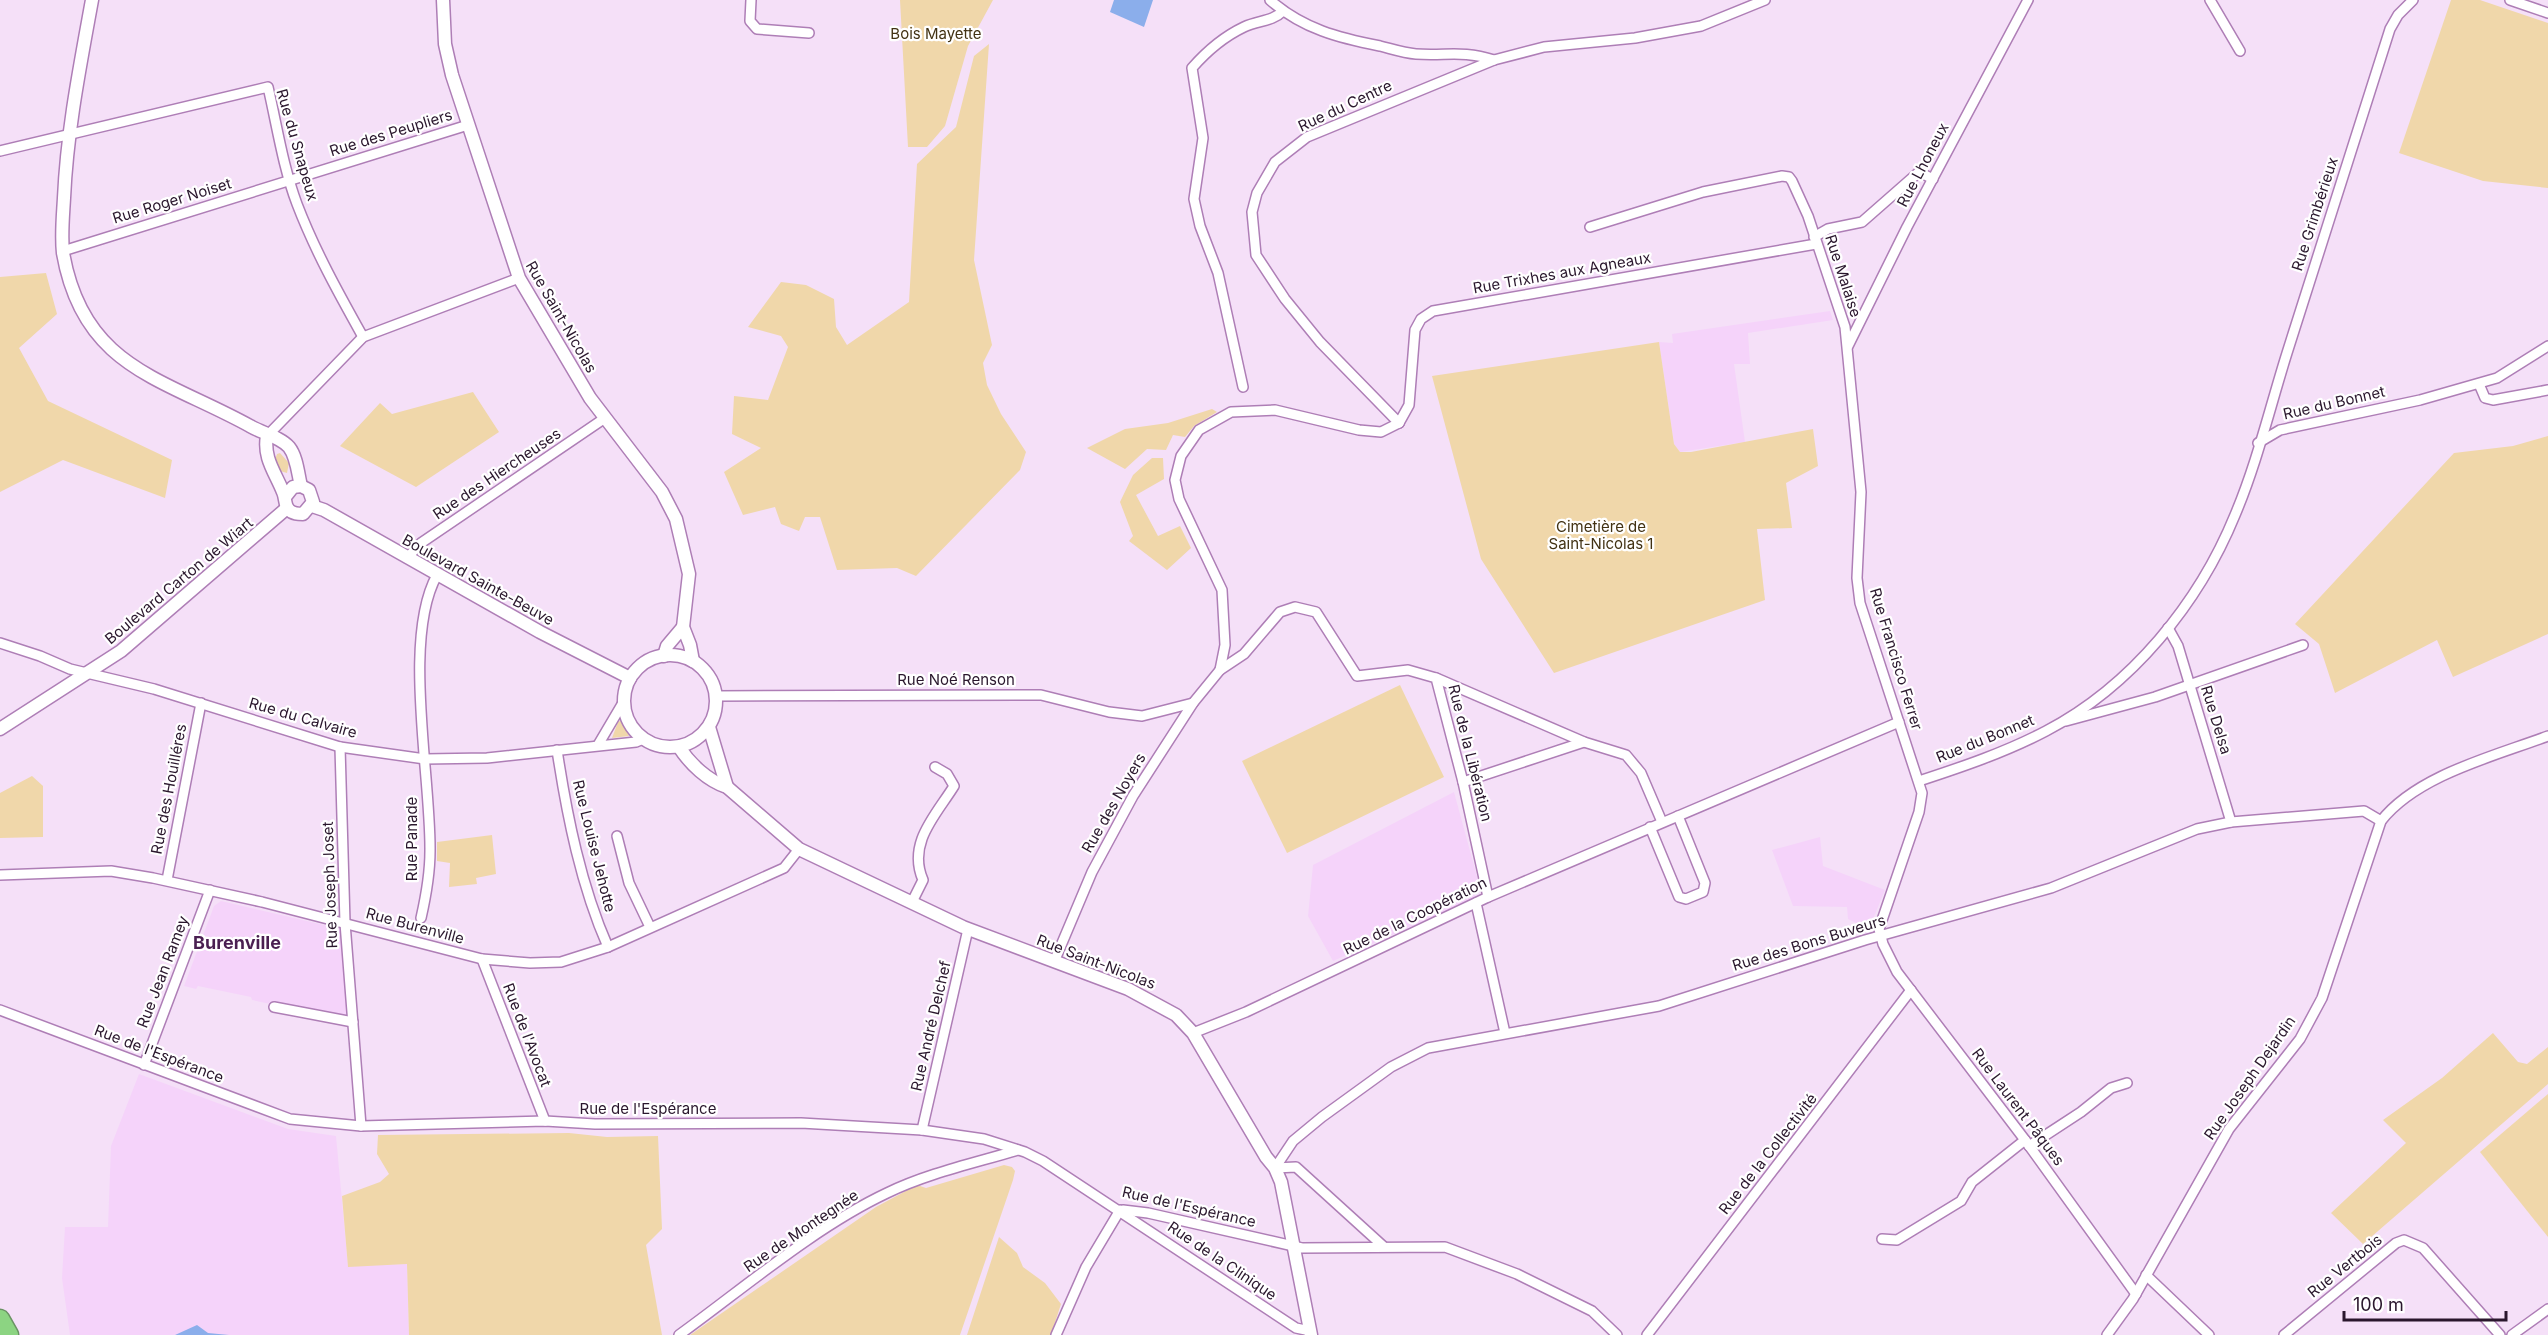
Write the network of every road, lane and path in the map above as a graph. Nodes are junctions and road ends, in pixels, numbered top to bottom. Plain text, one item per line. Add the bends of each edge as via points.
1 (92, 0) edge
2 (443, 0) edge
3 (751, 0) edge
4 (1270, 0) edge
5 (1766, 0) edge
6 (2028, 0) edge
7 (2210, 0) edge
8 (2413, 0) edge
9 (2510, 0) edge
10 (1749, 3) edge
11 (1283, 11) junction
12 (2548, 13) edge
13 (809, 33) dead end
14 (2240, 51) dead end
15 (1494, 60) junction
16 (468, 125) junction
17 (67, 135) junction
18 (0, 151) edge
19 (1933, 179) junction
20 (289, 180) junction
21 (1590, 227) dead end
22 (1815, 241) junction
23 (63, 251) junction
24 (519, 278) junction
25 (363, 337) junction
26 (1848, 346) junction
27 (2548, 346) edge
28 (2479, 384) junction
29 (1244, 387) dead end
30 (2548, 390) edge
31 (605, 418) junction
32 (1399, 423) junction
33 (267, 436) junction
34 (2258, 443) junction
35 (301, 486) junction
36 (286, 502) junction
37 (312, 506) junction
38 (407, 558) junction
39 (437, 575) junction
40 (683, 627) junction
41 (2168, 628) junction
42 (0, 643) edge
43 (2303, 645) dead end
44 (664, 656) junction
45 (693, 661) junction
46 (1220, 670) junction
47 (89, 674) junction
48 (630, 678) junction
49 (1436, 678) junction
50 (2189, 685) junction
51 (716, 696) junction
52 (624, 701) junction
53 (201, 703) junction
54 (1193, 703) junction
55 (1899, 722) junction
56 (2061, 722) junction
57 (709, 727) junction
58 (0, 729) edge
59 (2548, 736) edge
60 (643, 739) junction
61 (1584, 742) junction
62 (598, 745) junction
63 (340, 747) junction
64 (679, 747) junction
65 (557, 750) junction
66 (425, 759) junction
67 (935, 767) dead end
68 (1919, 781) junction
69 (1463, 782) junction
70 (727, 787) junction
71 (1678, 816) junction
72 (2381, 821) junction
73 (1662, 822) junction
74 (2231, 822) junction
75 (1650, 827) junction
76 (618, 836) dead end
77 (799, 849) junction
78 (0, 875) edge
79 (167, 880) junction
80 (210, 890) junction
81 (1488, 897) junction
82 (912, 902) junction
83 (1476, 903) junction
84 (421, 918) dead end
85 (345, 923) junction
86 (650, 927) junction
87 (968, 929) junction
88 (1880, 936) junction
89 (608, 947) junction
90 (482, 959) junction
91 (1058, 963) junction
92 (1911, 990) junction
93 (274, 1007) dead end
94 (0, 1010) edge
95 (353, 1022) junction
96 (1193, 1033) junction
97 (1505, 1033) junction
98 (144, 1065) junction
99 (2127, 1083) dead end
100 (545, 1121) junction
101 (361, 1126) junction
102 (922, 1130) junction
103 (2027, 1143) junction
104 (1018, 1150) junction
105 (1275, 1168) junction
106 (1120, 1210) junction
107 (1882, 1239) dead end
108 (1293, 1246) junction
109 (1383, 1246) junction
110 (2146, 1275) junction
111 (2136, 1294) junction
112 (2548, 1309) edge
113 (0, 1319) edge
114 (1310, 1333) edge
115 (9, 1335) edge
116 (678, 1335) edge
117 (1056, 1335) edge
118 (1617, 1335) edge
119 (1647, 1335) edge
120 (2107, 1335) edge
121 (2208, 1335) edge
122 (2284, 1335) edge
123 (2500, 1335) edge
124 (2512, 1335) edge

1 - 17 street
2 - 16 street, Rue Saint-Nicolas via 447,57
3 - 13 street via 750,21 757,29
4 - 11 street
5 - 10 street, Rue du Centre
6 - 19 street, Rue Lhoneux
7 - 14 street
8 - 34 street, Rue Grimbérieux via 2390,29
9 - 12 street
10 - 15 street, Rue du Centre via 1701,26 1635,38 1544,47
11 - 15 street via 1309,27 1342,38 1416,54 1457,52
11 - 29 street via 1274,19 1227,36 1192,68 1203,138 1194,199 1218,273
15 - 32 street, Rue du Centre via 1307,136 1275,162 1257,193 1252,212 1256,255 1285,299 1320,342
16 - 20 street, Rue des Peupliers
16 - 24 street, Rue Saint-Nicolas
17 - 18 street, Rue du Snapeux
17 - 20 street, Rue du Snapeux via 268,87
17 - 23 street
19 - 22 street, Rue Trixhes aux Agneaux via 1919,172 1862,222 1828,229
19 - 26 street, Rue Lhoneux
20 - 23 street, Rue Roger Noiset
20 - 25 street, Rue du Snapeux via 323,265
21 - 22 street, Rue Malaise via 1703,192 1786,176 1808,216
22 - 26 street, Rue Malaise
22 - 32 street, Rue Trixhes aux Agneaux via 1433,310 1415,330 1411,389
23 - 33 street via 81,309 109,348 152,380
24 - 25 street
24 - 31 street, Rue Saint-Nicolas
25 - 33 street
26 - 55 street, Rue Francisco Ferrer via 1861,492 1857,578 1860,603
27 - 28 street, Rue du Bonnet via 2497,378
28 - 30 street via 2485,398 2493,400
28 - 34 street, Rue du Bonnet via 2280,430
31 - 38 street, Rue des Hiercheuses via 421,543
31 - 40 street, Rue Saint-Nicolas via 662,492 678,524 688,574
32 - 46 street via 1382,432 1359,430 1275,410 1231,412 1199,430 1181,456 1175,480 1179,499 1222,590 1225,645
33 - 35 street via 281,440 289,448
33 - 36 street via 268,461
34 - 41 street, Rue du Bonnet via 2243,495 2219,552
35 - 36 street via 293,487
35 - 37 street via 312,493
36 - 37 street via 292,512 303,513
36 - 47 street, Boulevard Carton de Wiart via 121,651
37 - 38 street, Boulevard Sainte-Beuve
38 - 39 street, Boulevard Sainte-Beuve
39 - 48 street, Boulevard Sainte-Beuve
39 - 66 street, Rue Panade via 424,612 420,652
40 - 44 street
40 - 45 street, Rue Saint-Nicolas
41 - 50 street, Rue Delsa via 2178,646
41 - 56 street, Rue du Bonnet via 2119,678
42 - 47 street, Rue du Calvaire
43 - 50 street, Rue du Bonnet
44 - 45 street
44 - 48 street via 651,660
45 - 51 street via 712,682
46 - 49 street, Rue de la Libération via 1245,654 1280,612 1295,607 1316,612 1358,676 1408,670
46 - 54 street, Rue des Noyers
47 - 53 street, Rue du Calvaire
47 - 58 street, Boulevard Carton de Wiart
48 - 52 street
49 - 61 street
49 - 69 street, Rue de la Libération
50 - 56 street, Rue du Bonnet
50 - 74 street, Rue Delsa
51 - 54 street, Rue Noé Renson via 1041,695 1142,716
51 - 57 street
52 - 60 street via 626,715
52 - 62 street
53 - 63 street, Rue du Calvaire
53 - 79 street, Rue des Houilléres
54 - 91 street, Rue des Noyers via 1133,796 1098,862
55 - 68 street, Rue Francisco Ferrer
55 - 71 street, Rue de la Coopération
56 - 68 street, Rue du Bonnet via 1999,753
57 - 64 street via 696,740
57 - 70 street
59 - 72 street via 2419,787
60 - 62 street, Rue du Calvaire
60 - 64 street via 660,747
61 - 69 street
61 - 73 street via 1626,755 1641,773
62 - 65 street, Rue du Calvaire
63 - 66 street, Rue du Calvaire
63 - 85 street, Rue Joseph Joset
64 - 70 street, Rue Saint-Nicolas via 714,783
65 - 66 street, Rue du Calvaire via 487,758
65 - 89 street, Rue Louise Jehotte via 594,913
66 - 84 street, Rue Panade via 430,850
67 - 82 street via 947,774 954,786 919,842 918,869 923,880
68 - 88 street, Rue Francisco Ferrer via 1919,812 1887,897
69 - 81 street, Rue de la Libération
70 - 77 street, Rue Saint-Nicolas
71 - 73 street, Rue de la Coopération
71 - 75 street via 1705,883 1703,892 1686,899 1679,897
72 - 74 street, Rue des Bons Buveurs via 2364,811
72 - 110 street, Rue Joseph Dejardin via 2322,998 2300,1039 2229,1129
73 - 75 street, Rue de la Coopération
74 - 88 street, Rue des Bons Buveurs via 2172,838 2051,888
75 - 81 street, Rue de la Coopération
76 - 86 street via 629,883
77 - 82 street, Rue Saint-Nicolas
77 - 86 street, Rue Burenville via 784,868
78 - 79 street, Rue Burenville via 111,871
79 - 80 street, Rue Burenville
80 - 85 street, Rue Burenville
80 - 98 street, Rue Jean Ramey
81 - 83 street, Rue de la Coopération
82 - 87 street, Rue Saint-Nicolas
83 - 96 street, Rue de la Coopération via 1246,1012
83 - 97 street
85 - 90 street, Rue Burenville
85 - 95 street, Rue Joseph Joset
86 - 89 street, Rue Burenville
87 - 91 street, Rue Saint-Nicolas
87 - 102 street, Rue André Delchef
88 - 92 street, Rue Laurent Pâques via 1897,972
88 - 97 street, Rue des Bons Buveurs via 1659,1006
89 - 90 street, Rue Burenville via 561,962
90 - 100 street, Rue de l'Avocat
91 - 96 street, Rue Saint-Nicolas via 1162,1006
92 - 103 street, Rue Laurent Pâques
92 - 119 street, Rue de la Collectivité
93 - 95 street
94 - 98 street, Rue de l'Espérance
95 - 101 street, Rue Joseph Joset
96 - 105 street, Rue Saint-Nicolas
97 - 105 street, Rue des Bons Buveurs via 1428,1048 1402,1060 1293,1141
98 - 101 street, Rue de l'Espérance via 290,1119
99 - 103 street via 2111,1088 2081,1112
100 - 101 street, Rue de l'Espérance
100 - 102 street, Rue de l'Espérance via 801,1123
102 - 104 street, Rue de l'Espérance via 984,1139
103 - 107 street via 1972,1182 1961,1201 1898,1240
103 - 111 street, Rue Laurent Pâques
104 - 106 street, Rue de l'Espérance via 1043,1161
104 - 116 street, Rue de Montegnée via 888,1193 833,1224
105 - 108 street, Rue Saint-Nicolas
105 - 109 street via 1296,1167
106 - 108 street, Rue de l'Espérance
106 - 114 street, Rue de la Clinique via 1296,1328
106 - 117 street via 1086,1266
108 - 109 street, Rue de l'Espérance
108 - 114 street, Rue Saint-Nicolas
109 - 118 street, Rue de l'Espérance via 1445,1247 1473,1255 1592,1311
110 - 111 street, Rue Joseph Dejardin
110 - 121 street
111 - 120 street, Rue Joseph Dejardin
112 - 124 street
113 - 115 highway
122 - 123 street, Rue Vertbois via 2404,1240 2423,1248

